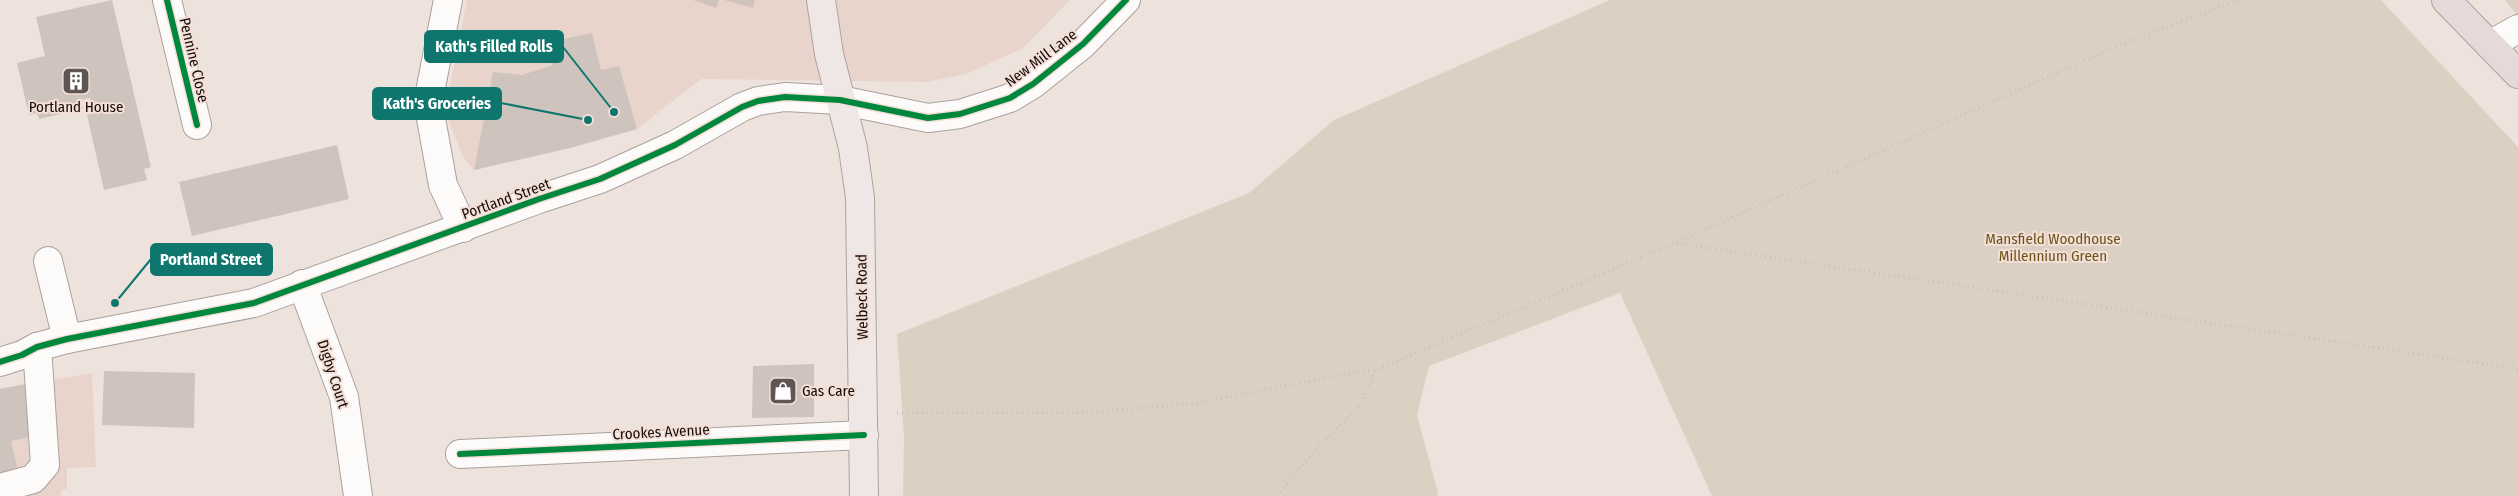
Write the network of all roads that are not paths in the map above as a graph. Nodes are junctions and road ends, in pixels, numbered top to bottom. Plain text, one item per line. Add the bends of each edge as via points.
1 (167, 0) edge
2 (448, 0) edge
3 (821, 0) edge
4 (1126, 0) edge
5 (2446, 0) edge
6 (2518, 28) edge
7 (2491, 44) junction
8 (2518, 74) edge
9 (840, 100) junction
10 (197, 125) dead end
11 (463, 228) junction
12 (48, 261) dead end
13 (302, 284) junction
14 (68, 338) junction
15 (37, 347) junction
16 (0, 362) edge
17 (864, 435) junction
18 (460, 454) dead end
19 (0, 488) edge
20 (358, 496) edge
21 (864, 496) edge

1 - 10 street, Pennine Close
2 - 11 street via 428,102 443,185
3 - 9 main road, Welbeck Road
4 - 9 street, New Mill Lane via 1082,44 1034,84 1010,98 960,114 928,118
5 - 7 highway
6 - 7 street
7 - 8 highway
9 - 11 street, Portland Street via 785,97 758,100 642,162
9 - 17 main road, Welbeck Road via 853,148 860,198
11 - 13 street, Portland Street
12 - 14 street
13 - 14 street, Portland Street via 254,303
13 - 20 street, Digby Court via 344,398
14 - 15 street, Portland Street
15 - 16 street, Portland Street
15 - 19 street via 45,465 33,479
17 - 18 street, Crookes Avenue
17 - 21 main road, Welbeck Road

